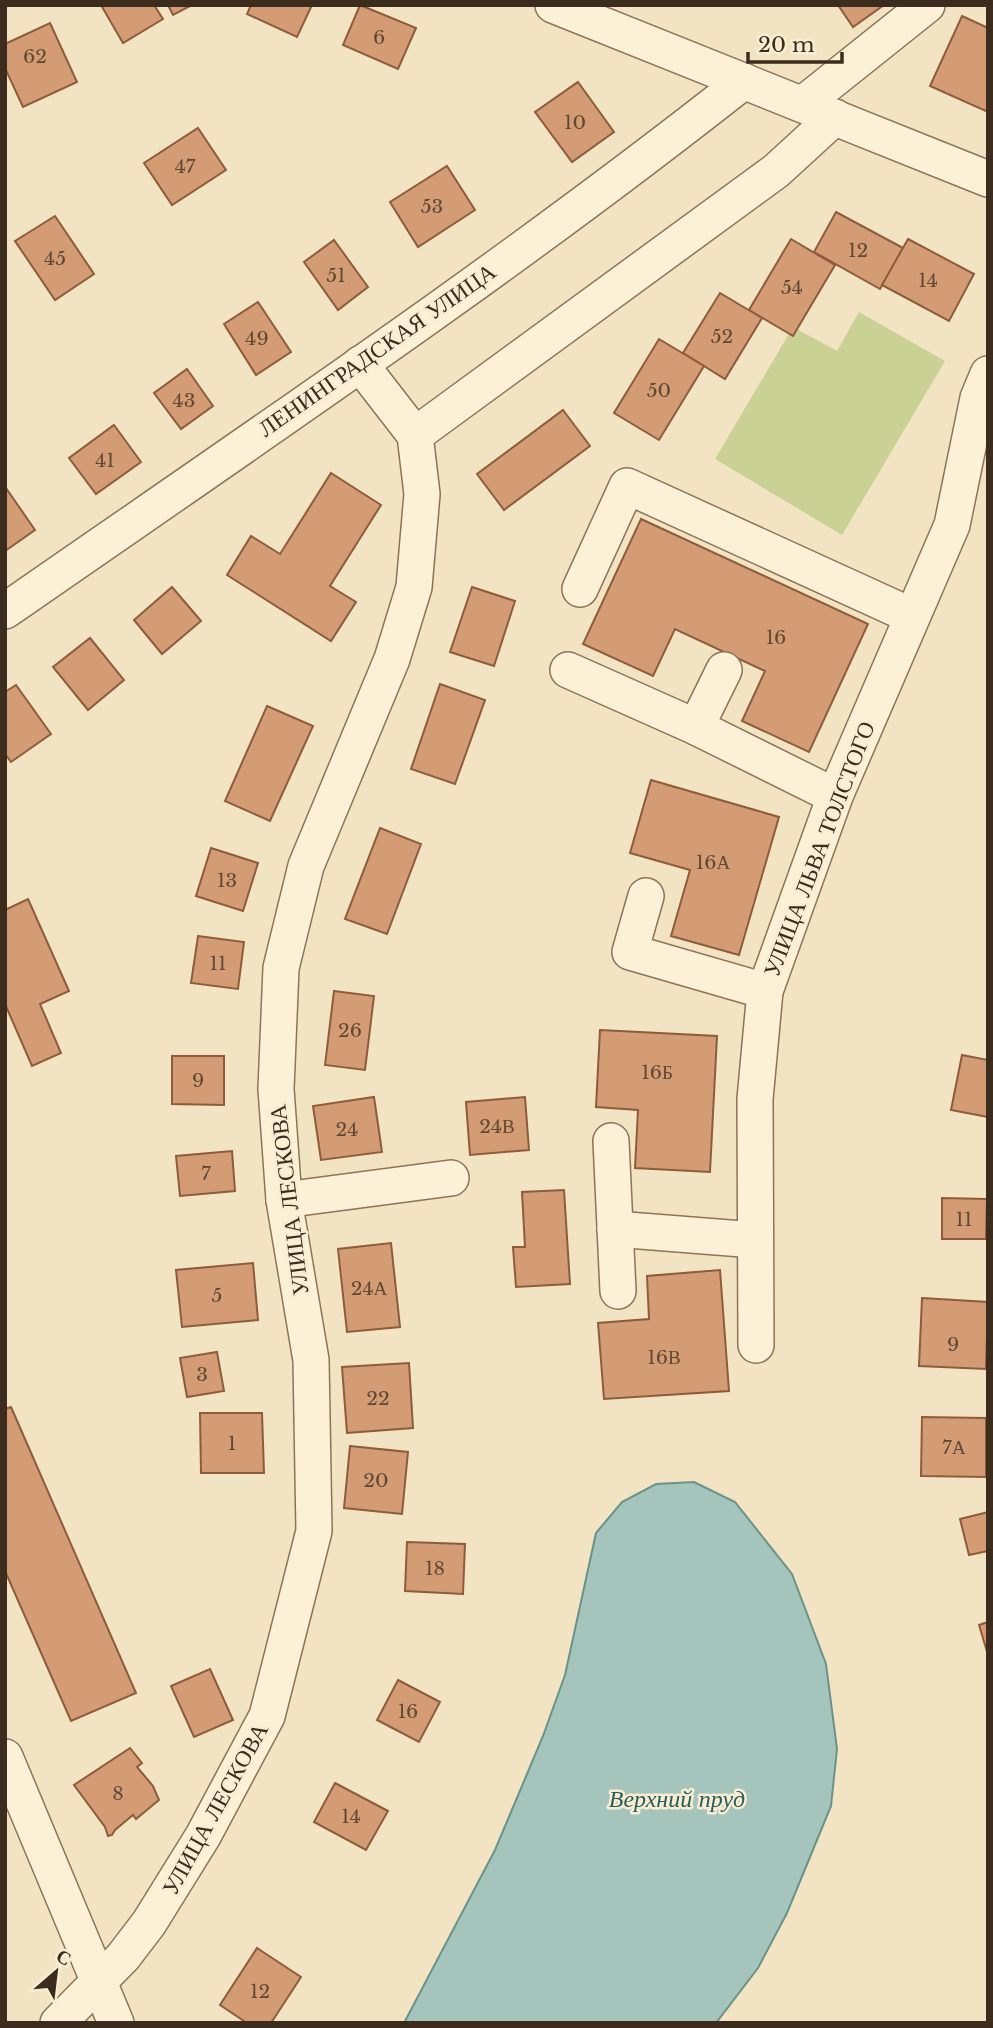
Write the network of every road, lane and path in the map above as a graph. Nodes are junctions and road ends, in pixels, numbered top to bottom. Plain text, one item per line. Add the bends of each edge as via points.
1 (553, 5) edge
2 (927, 5) edge
3 (744, 81) junction
4 (819, 110) junction
5 (988, 179) edge
6 (360, 364) junction
7 (988, 374) edge
8 (415, 435) junction
9 (580, 589) dead end
10 (5, 611) edge
11 (912, 616) junction
12 (568, 670) dead end
13 (724, 670) dead end
14 (696, 727) junction
15 (835, 796) junction
16 (646, 896) dead end
17 (765, 991) junction
18 (611, 1141) dead end
19 (451, 1178) dead end
20 (284, 1200) junction
21 (615, 1229) junction
22 (755, 1240) junction
23 (618, 1291) dead end
24 (756, 1345) dead end
25 (5, 1757) edge
26 (98, 1980) junction
27 (58, 2023) edge
28 (116, 2023) edge

1 - 3 street
2 - 4 street
3 - 4 street
3 - 6 street, ЛЕНИНГРАДСКАЯ УЛИЦА via 659,148
4 - 5 street
4 - 8 street via 776,171
6 - 8 street
6 - 10 street, ЛЕНИНГРАДСКАЯ УЛИЦА
7 - 11 street, УЛИЦА ЛЬВА ТОЛСТОГО via 978,398 952,525
8 - 20 street, УЛИЦА ЛЕСКОВА via 422,494 414,587 392,659 306,866 281,968 276,1089
9 - 11 street via 627,486
11 - 15 street, УЛИЦА ЛЬВА ТОЛСТОГО
12 - 14 street
13 - 14 street
14 - 15 street
15 - 17 street, УЛИЦА ЛЬВА ТОЛСТОГО
16 - 17 street via 630,952
17 - 22 street, УЛИЦА ЛЬВА ТОЛСТОГО via 755,1099
18 - 21 street
19 - 20 street
20 - 26 street, УЛИЦА ЛЕСКОВА via 311,1360 314,1531 267,1716 203,1836 149,1923
21 - 22 street
21 - 23 street
22 - 24 street, УЛИЦА ЛЬВА ТОЛСТОГО
25 - 26 street
26 - 27 street, УЛИЦА ЛЕСКОВА
26 - 28 street

